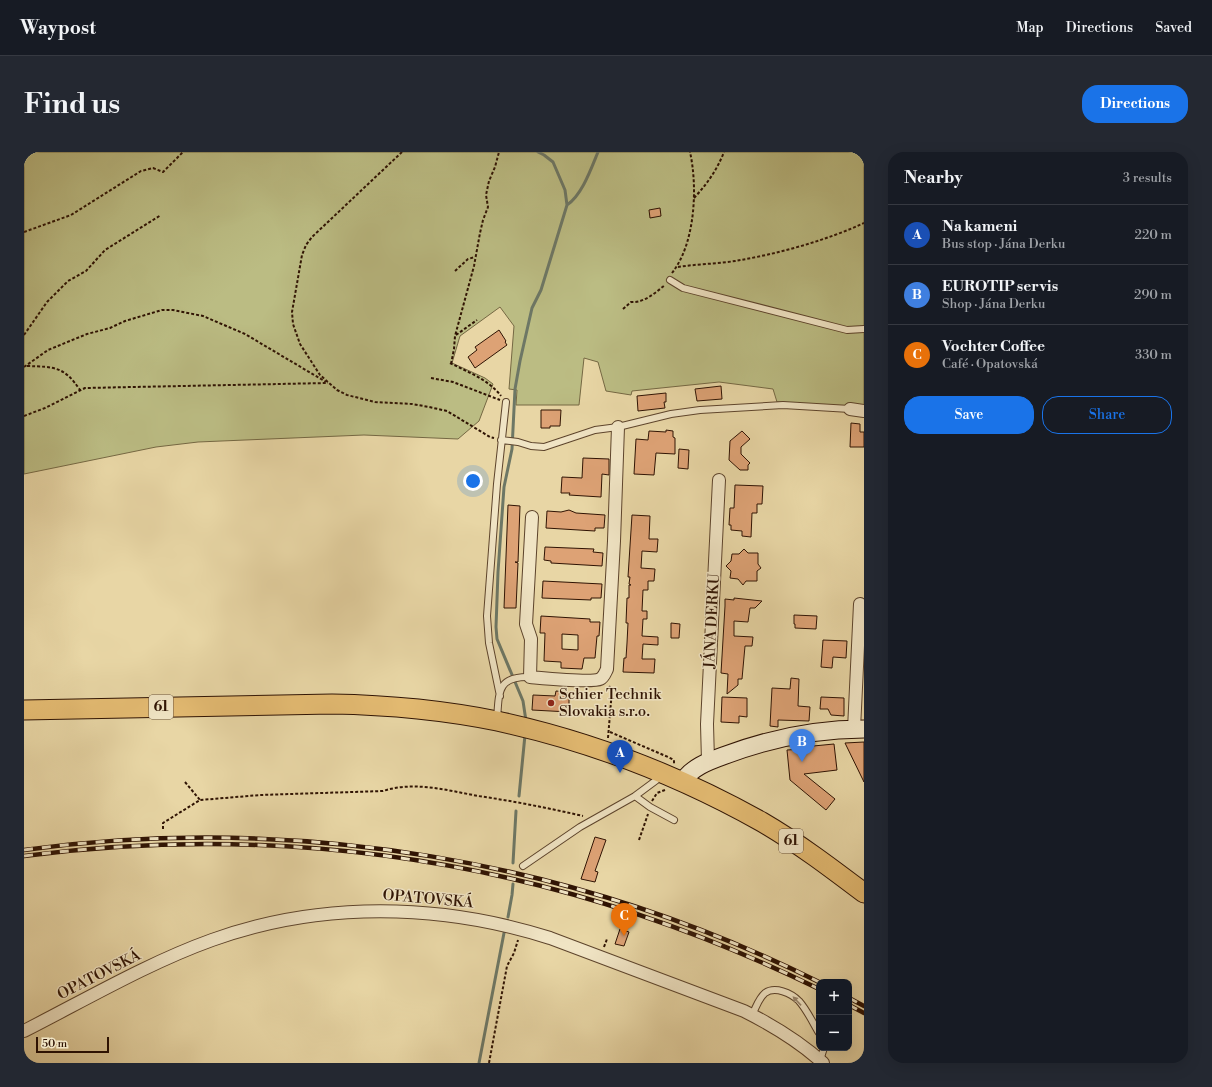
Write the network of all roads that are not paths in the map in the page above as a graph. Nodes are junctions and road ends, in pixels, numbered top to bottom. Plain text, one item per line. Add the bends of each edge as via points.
1 (670, 280) road end
2 (864, 329) edge
3 (506, 402) road end
4 (850, 409) joint
5 (864, 411) edge
6 (618, 427) junction
7 (501, 440) junction
8 (719, 480) dead end
9 (532, 517) dead end
10 (860, 604) dead end
11 (525, 677) junction
12 (860, 679) edge
13 (500, 696) junction
14 (24, 710) edge
15 (497, 721) junction
16 (859, 729) edge
17 (708, 761) junction
18 (672, 778) junction
19 (635, 796) junction
20 (674, 820) dead end
21 (523, 866) dead end
22 (864, 893) edge
23 (752, 1015) junction
24 (816, 1028) edge
25 (24, 1031) edge
26 (823, 1051) edge
27 (821, 1062) edge

1 - 2 lane via 683,288 782,314 847,330
3 - 7 lane
4 - 5 street
4 - 6 lane via 783,405 700,410
6 - 7 lane via 584,433 544,447
6 - 11 street via 609,541 607,669 604,676 595,680
7 - 13 lane via 487,616 489,643
8 - 17 street, JÁNA DERKU via 707,724
9 - 11 street via 526,624 531,639
10 - 12 street
11 - 13 lane via 508,680
12 - 16 street
13 - 15 lane
14 - 15 main road, 61 via 376,705
15 - 18 main road, 61 via 601,750
16 - 17 street via 806,734 756,744
17 - 18 street via 687,775
18 - 19 lane
18 - 22 main road, 61 via 763,823
19 - 20 lane
19 - 21 lane via 594,818
24 -> 23 lane via 799,1001 792,995 778,990 765,994 758,1001
23 - 25 street, OPATOVSKÁ via 582,950 522,930 478,919 434,913 375,911 299,918 246,929 212,940 180,953
23 - 27 street, OPATOVSKÁ via 785,1034
26 - 27 lane

